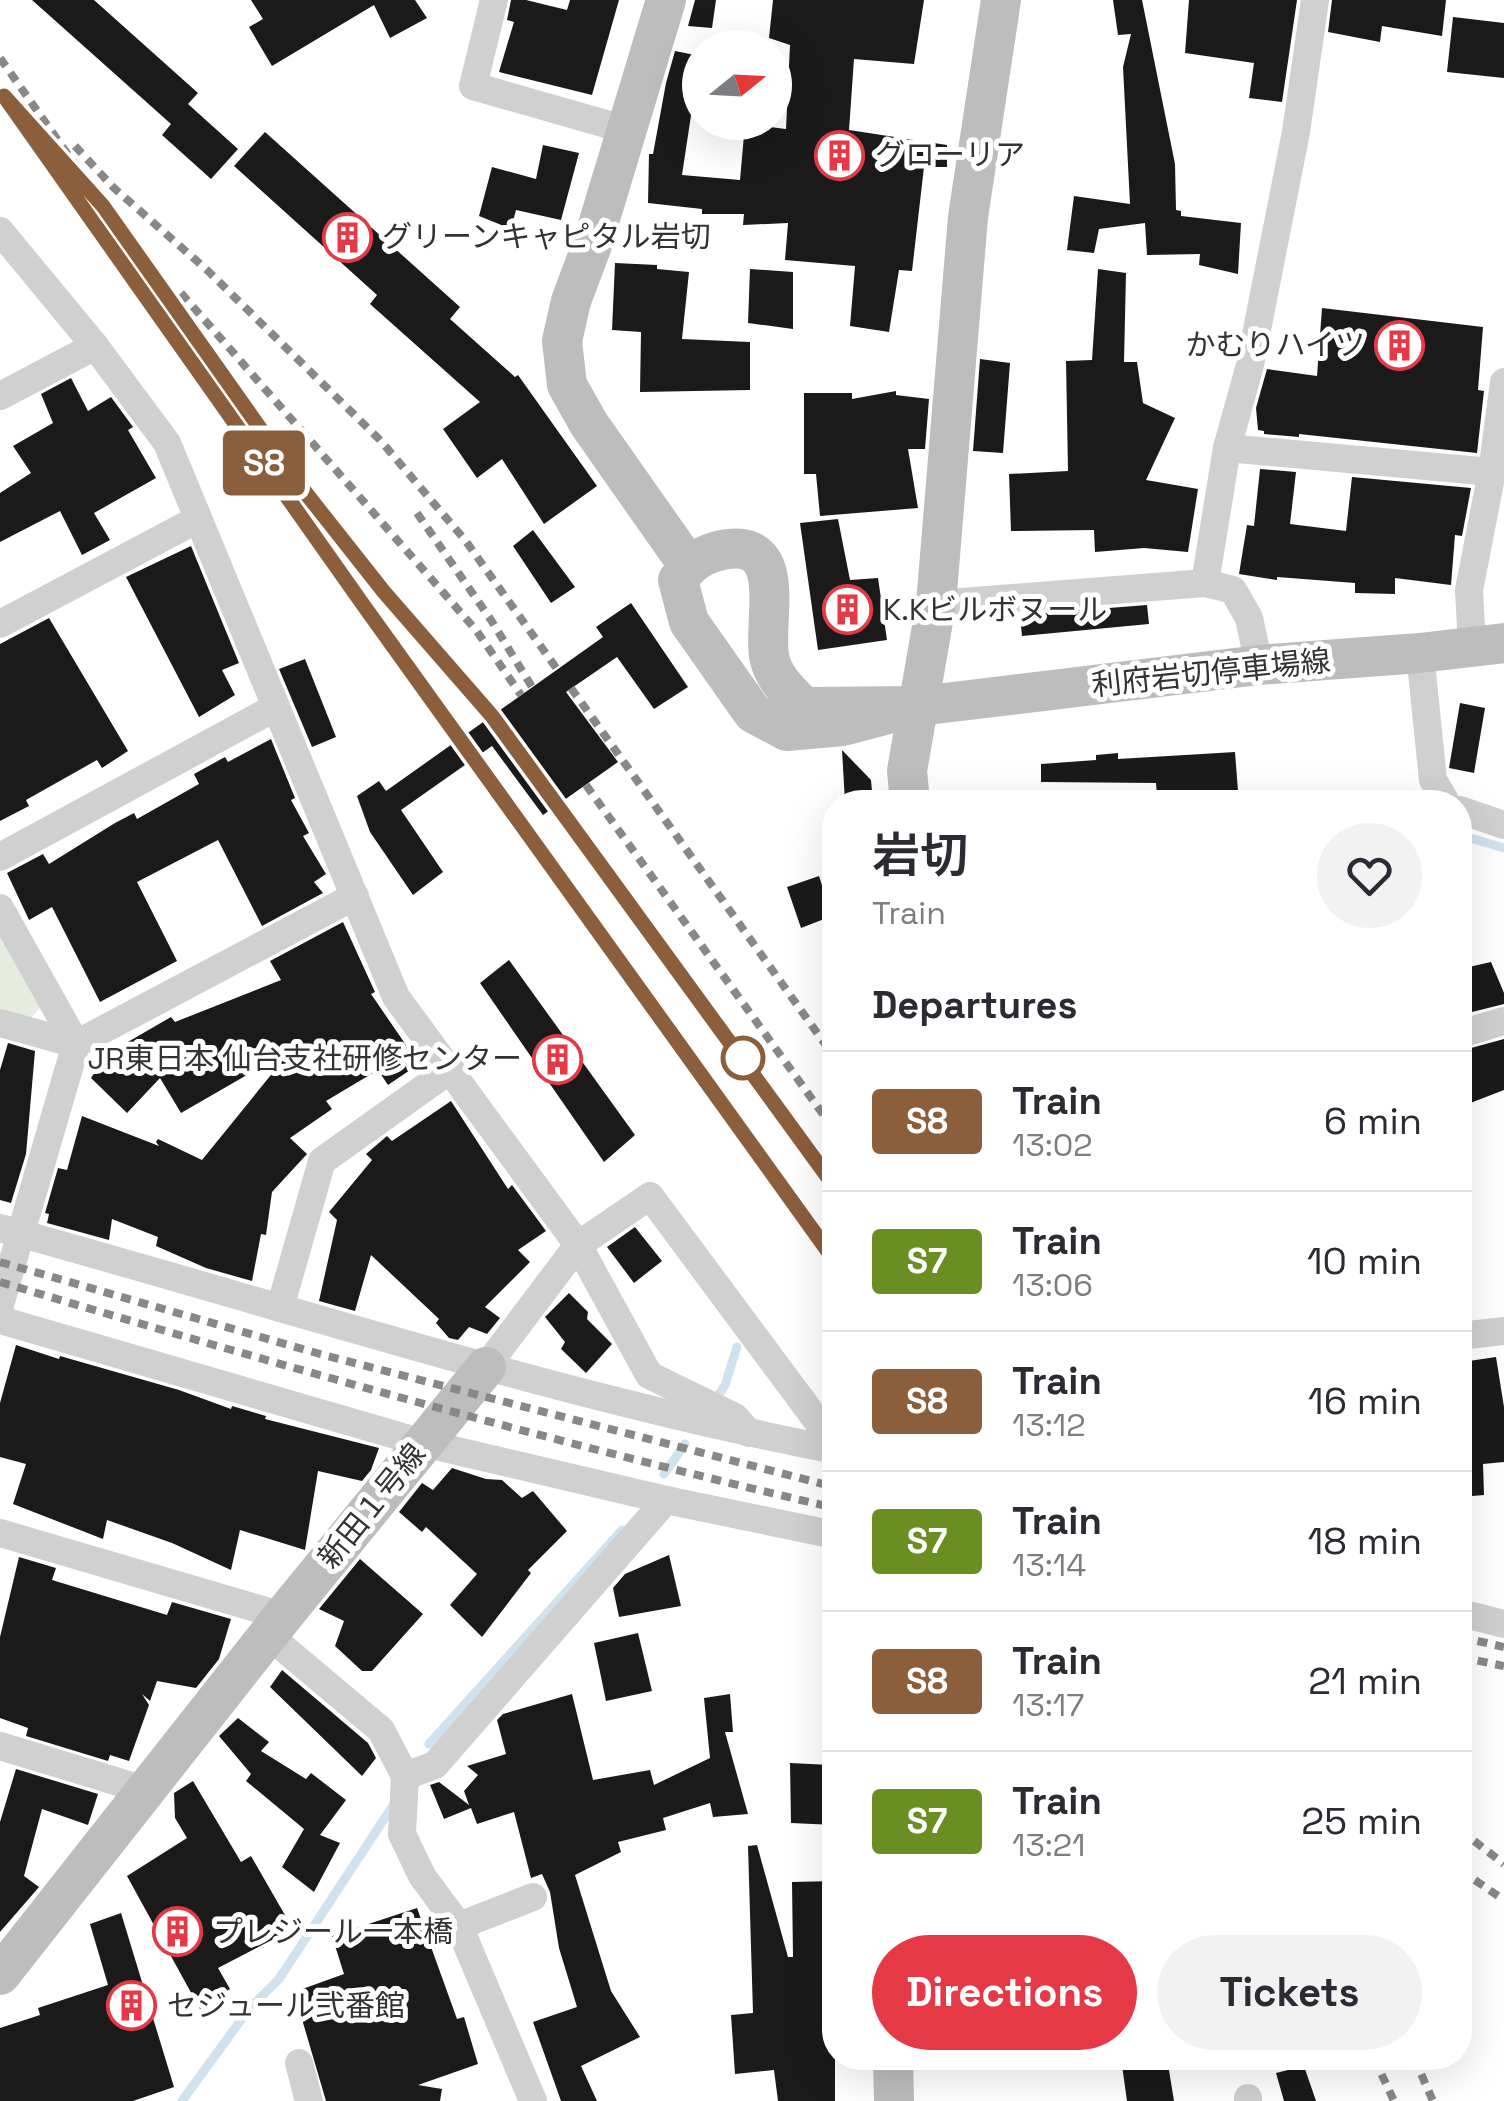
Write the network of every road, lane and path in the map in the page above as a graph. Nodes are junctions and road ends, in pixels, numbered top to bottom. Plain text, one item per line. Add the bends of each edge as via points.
1 (494, 0) edge
2 (666, 0) edge
3 (1001, 0) edge
4 (1315, 0) edge
5 (627, 130) junction
6 (0, 232) edge
7 (95, 346) junction
8 (1504, 382) edge
9 (0, 396) edge
10 (1227, 448) junction
11 (1492, 472) junction
12 (198, 519) junction
13 (688, 565) junction
14 (1205, 583) junction
15 (936, 604) junction
16 (0, 624) edge
17 (1488, 645) edge
18 (1420, 653) junction
19 (1259, 665) junction
20 (919, 706) junction
21 (276, 707) junction
22 (909, 790) edge
23 (1439, 790) edge
24 (1472, 814) edge
25 (1504, 825) edge
26 (0, 858) edge
27 (354, 896) junction
28 (0, 908) edge
29 (1504, 1021) edge
30 (0, 1022) edge
31 (1472, 1030) edge
32 (76, 1044) junction
33 (451, 1069) junction
34 (10, 1230) edge
35 (578, 1244) junction
36 (0, 1305) edge
37 (280, 1308) junction
38 (0, 1320) edge
39 (1504, 1331) edge
40 (1472, 1332) edge
41 (486, 1367) junction
42 (822, 1430) edge
43 (749, 1433) junction
44 (423, 1443) junction
45 (822, 1446) edge
46 (666, 1500) junction
47 (822, 1532) edge
48 (0, 1534) edge
49 (1472, 1616) edge
50 (1504, 1624) edge
51 (276, 1625) junction
52 (0, 1746) edge
53 (404, 1776) junction
54 (148, 1791) junction
55 (533, 1897) dead end
56 (460, 1926) junction
57 (0, 1975) edge
58 (299, 2063) dead end
59 (893, 2070) edge
60 (308, 2101) edge
61 (532, 2101) edge
62 (894, 2101) edge

1 - 5 street via 472,86
2 - 5 main road
3 - 15 main road via 968,217
4 - 10 street via 1292,152
5 - 13 main road via 571,301 562,342 567,385
6 - 7 street
7 - 9 street
7 - 12 street via 167,443
8 - 11 street
10 - 11 street
10 - 14 street
11 - 17 street via 1469,590
12 - 16 street
12 - 21 street
13 - 20 main road, 利府岩切停車場線 via 678,580 689,622 752,713 787,731 843,726
13 - 20 main road, 利府岩切停車場線 via 740,546 766,566 769,656 777,680 804,707
14 - 15 street
14 - 19 street via 1233,590 1249,618
15 - 20 main road
17 - 18 main road, 利府岩切停車場線
18 - 19 main road, 利府岩切停車場線
18 - 23 street
19 - 20 main road, 利府岩切停車場線
20 - 22 main road
21 - 26 street
21 - 27 street
24 - 25 street
27 - 32 street
27 - 33 street via 396,997
28 - 32 street
29 - 31 street
30 - 32 street
32 - 34 street
33 - 35 street
33 - 37 street via 322,1161
34 - 36 street
34 - 37 street
35 - 41 street, 新田１号線
35 - 42 street, 新田１号線 via 650,1196
35 - 43 street via 649,1375 735,1417
37 - 41 street
38 - 44 street
39 - 40 street
41 - 43 street
41 - 44 main road, 新田１号線
43 - 45 street
44 - 46 street
44 - 51 main road, 新田１号線
46 - 47 street
46 - 53 street via 435,1765
48 - 51 street
49 - 50 street
51 - 53 street via 381,1730
51 - 54 main road, 新田１号線
52 - 54 street
53 - 56 street via 402,1834 422,1876
54 - 57 main road, 新田１号線
55 - 56 street
56 - 61 street
58 - 60 street
59 - 62 main road

